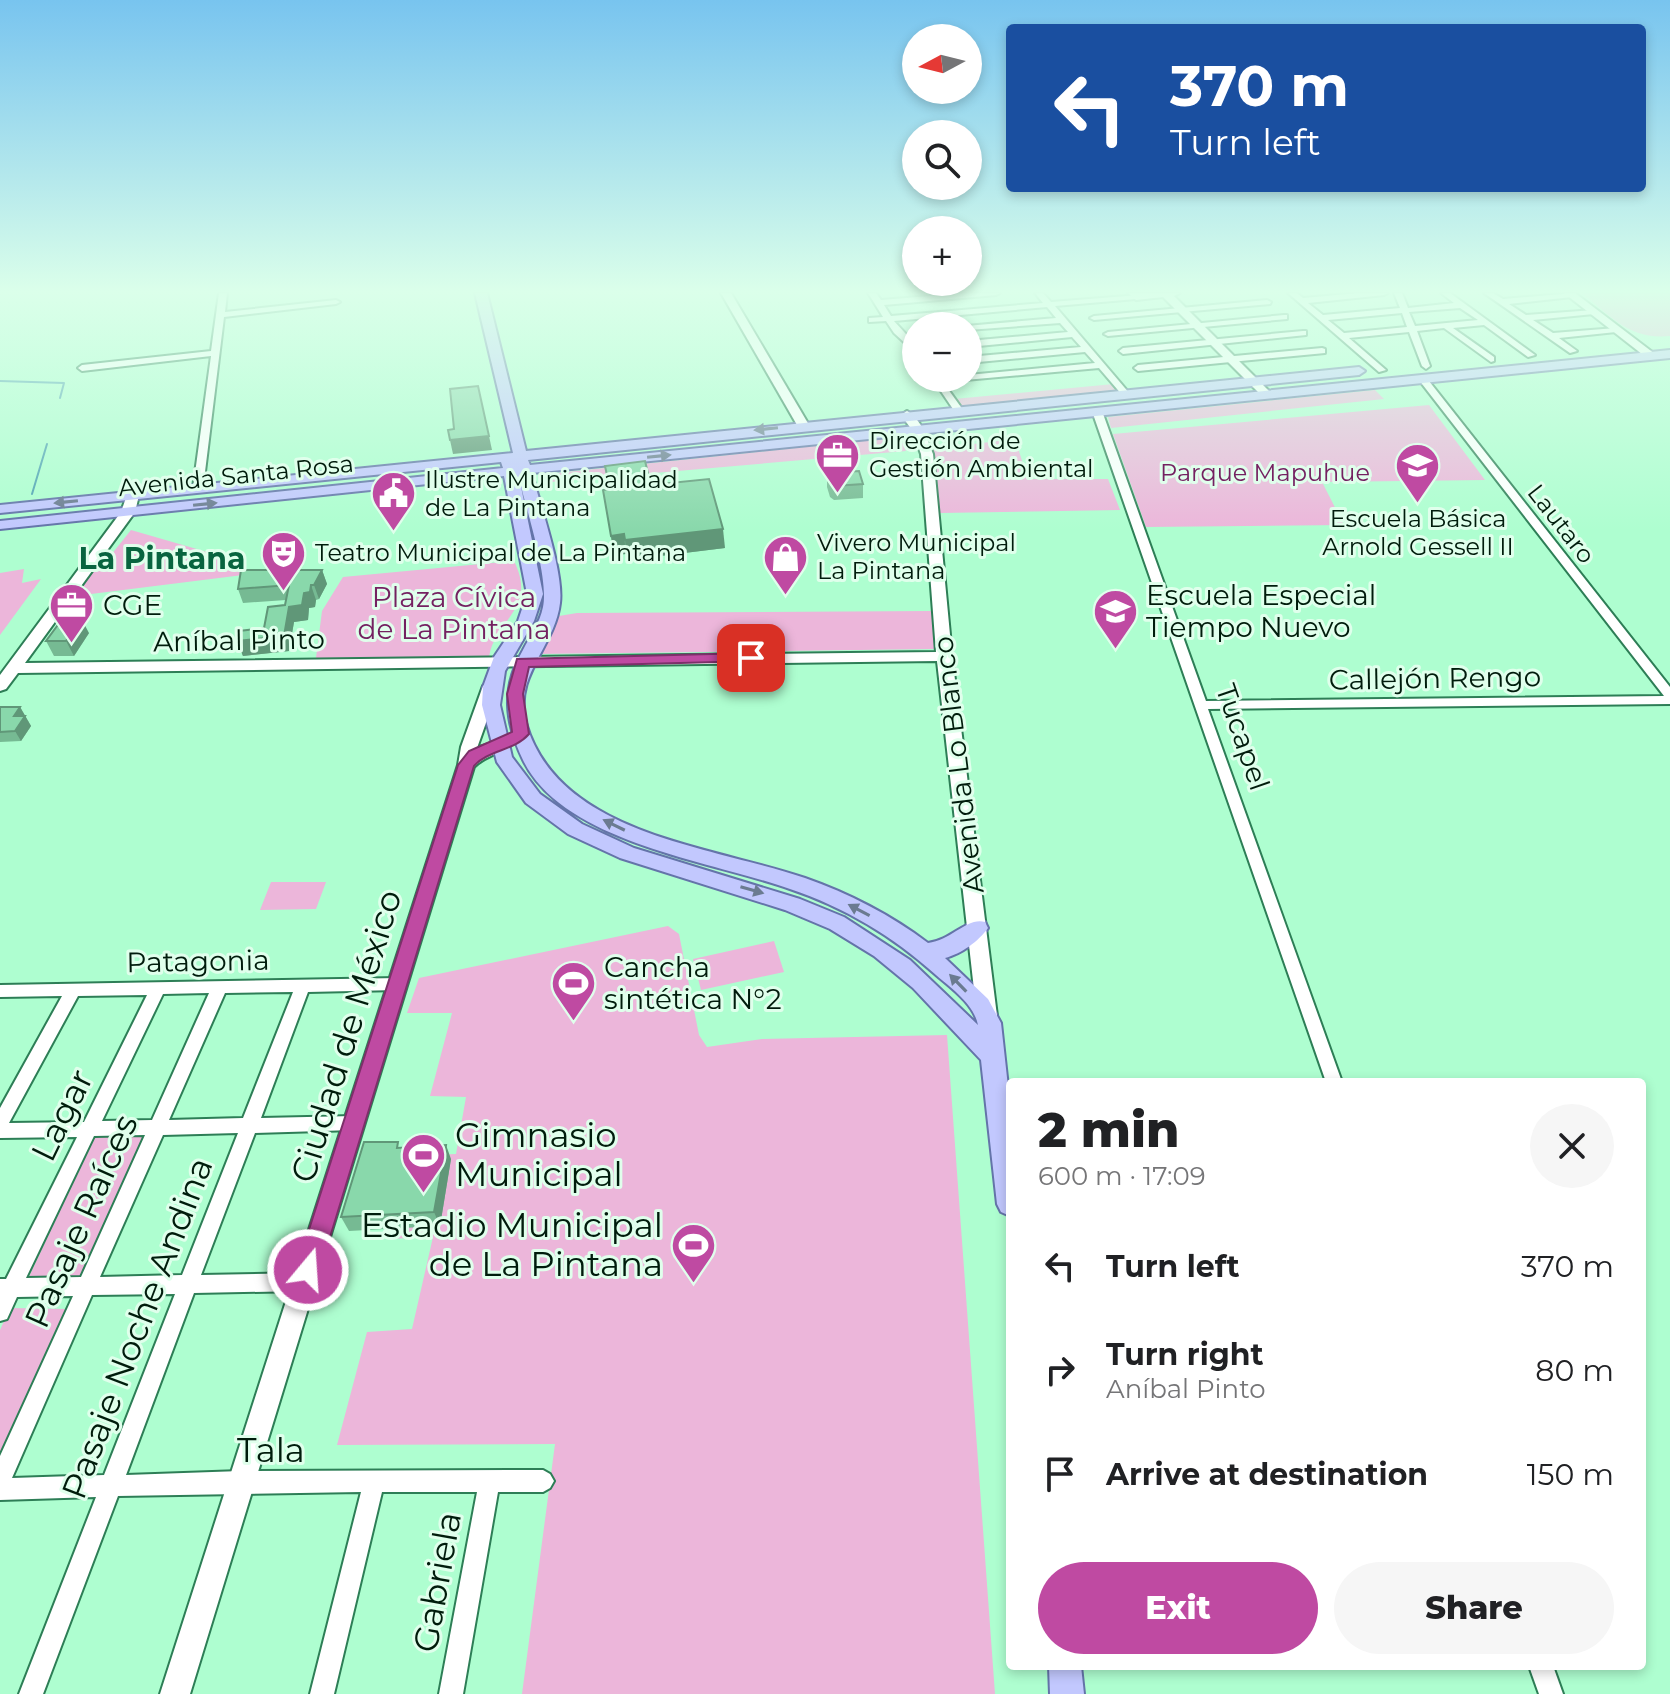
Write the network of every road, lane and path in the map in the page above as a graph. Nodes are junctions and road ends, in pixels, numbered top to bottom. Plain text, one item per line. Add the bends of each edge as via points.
1 (213, 372) edge
2 (493, 372) edge
3 (497, 372) edge
4 (772, 372) edge
5 (1028, 372) edge
6 (1108, 372) edge
7 (1245, 372) edge
8 (1367, 372) edge
9 (1424, 372) joint
10 (982, 376) edge
11 (1259, 387) junction
12 (946, 392) edge
13 (1126, 394) junction
14 (958, 410) junction
15 (1097, 411) junction
16 (908, 422) junction
17 (803, 425) junction
18 (516, 463) junction
19 (198, 488) junction
20 (133, 495) junction
21 (0, 509) edge
22 (128, 512) junction
23 (0, 525) edge
24 (944, 656) junction
25 (523, 662) junction
26 (498, 664) junction
27 (13, 668) junction
28 (493, 684) junction
29 (0, 686) edge
30 (1670, 697) edge
31 (1200, 705) junction
32 (521, 734) junction
33 (500, 745) junction
34 (466, 765) junction
35 (715, 870) junction
36 (977, 928) junction
37 (924, 952) junction
38 (398, 984) junction
39 (303, 985) junction
40 (220, 987) junction
41 (158, 988) junction
42 (74, 989) junction
43 (0, 991) edge
44 (987, 1016) junction
45 (992, 1056) junction
46 (1333, 1078) edge
47 (354, 1123) junction
48 (0, 1124) edge
49 (249, 1126) junction
50 (157, 1127) junction
51 (89, 1129) junction
52 (0, 1131) edge
53 (1006, 1171) edge
54 (304, 1282) junction
55 (188, 1284) junction
56 (86, 1286) junction
57 (6, 1288) edge
58 (0, 1312) edge
59 (0, 1480) edge
60 (543, 1481) dead end
61 (241, 1482) junction
62 (374, 1482) junction
63 (489, 1483) junction
64 (111, 1486) junction
65 (0, 1489) edge
66 (1065, 1670) edge
67 (1542, 1670) edge
68 (31, 1694) edge
69 (175, 1694) edge
70 (322, 1694) edge
71 (451, 1694) edge
72 (1067, 1694) edge
73 (1551, 1694) edge

1 - 19 street
2 - 18 main road
3 - 18 main road
4 - 17 street
5 - 10 street
6 - 13 street
7 - 11 street
8 - 11 main road, Avenida Santa Rosa
9 - 11 main road, Avenida Santa Rosa
9 - 30 street, Lautaro
11 - 13 main road, Avenida Santa Rosa
11 - 15 main road, Avenida Santa Rosa
12 - 14 street
13 - 14 main road, Avenida Santa Rosa
14 - 16 main road, Avenida Santa Rosa
15 - 16 main road, Avenida Santa Rosa
15 - 31 street, Tucapel
16 - 17 main road, Avenida Santa Rosa
18 -> 16 main road, Avenida Santa Rosa
16 - 24 street, Avenida Lo Blanco via 927,473
17 -> 18 main road, Avenida Santa Rosa
18 - 19 main road, Avenida Santa Rosa
22 -> 18 main road, Avenida Santa Rosa
18 - 25 main road via 553,598
18 - 26 main road via 535,594
19 - 20 main road, Avenida Santa Rosa
20 -> 21 main road, Avenida Santa Rosa
20 - 22 street
22 - 23 main road, Avenida Santa Rosa
22 - 27 street
24 - 25 street, Aníbal Pinto
24 - 36 street, Avenida Lo Blanco
25 - 26 street, Aníbal Pinto
25 - 32 main road via 515,694
26 - 27 street, Aníbal Pinto
26 - 28 main road
27 - 29 street
28 - 33 main road via 492,715
28 - 34 street, Ciudad de México
30 - 31 street, Callejón Rengo
31 - 46 street, Tucapel
32 - 33 main road
35 -> 32 main road via 591,814 547,778
33 - 34 street via 475,755
33 - 35 main road via 532,794 575,829 625,853
34 - 38 street, Ciudad de México
37 -> 35 main road via 879,921 796,883
35 -> 45 main road via 835,922 893,957 941,999
36 - 37 main road via 949,949
36 - 44 street, Avenida Lo Blanco
44 -> 37 main road
38 - 39 street, Patagonia
38 - 47 street, Ciudad de México
39 - 40 street, Patagonia
39 - 49 street, Pasaje Noche Andina
40 - 41 street, Patagonia
40 - 50 street, Pasaje Raíces
41 - 42 street, Patagonia
41 - 51 street, Lagar
42 - 43 street, Patagonia
42 - 48 street
44 - 45 main road, Avenida Lo Blanco
45 - 53 main road, Avenida Lo Blanco
47 - 49 street
47 - 54 street, Ciudad de México
49 - 50 street
49 - 55 street, Pasaje Noche Andina
50 - 51 street
50 - 56 street, Pasaje Raíces
51 - 52 street
51 - 57 street, Lagar
54 - 55 street
54 - 61 street, Ciudad de México
55 - 56 street
55 - 64 street, Pasaje Noche Andina
56 - 57 street
56 - 59 street, Pasaje Raíces
57 - 58 street, Lagar
60 - 63 street, Tala
61 - 62 street, Tala
61 - 64 street, Tala
61 - 69 street, Ciudad de México
62 - 63 street, Tala
62 - 70 street
63 - 71 street, Gabriela
64 - 65 street, Tala
64 - 68 street, Pasaje Noche Andina
66 - 72 main road
67 - 73 street

